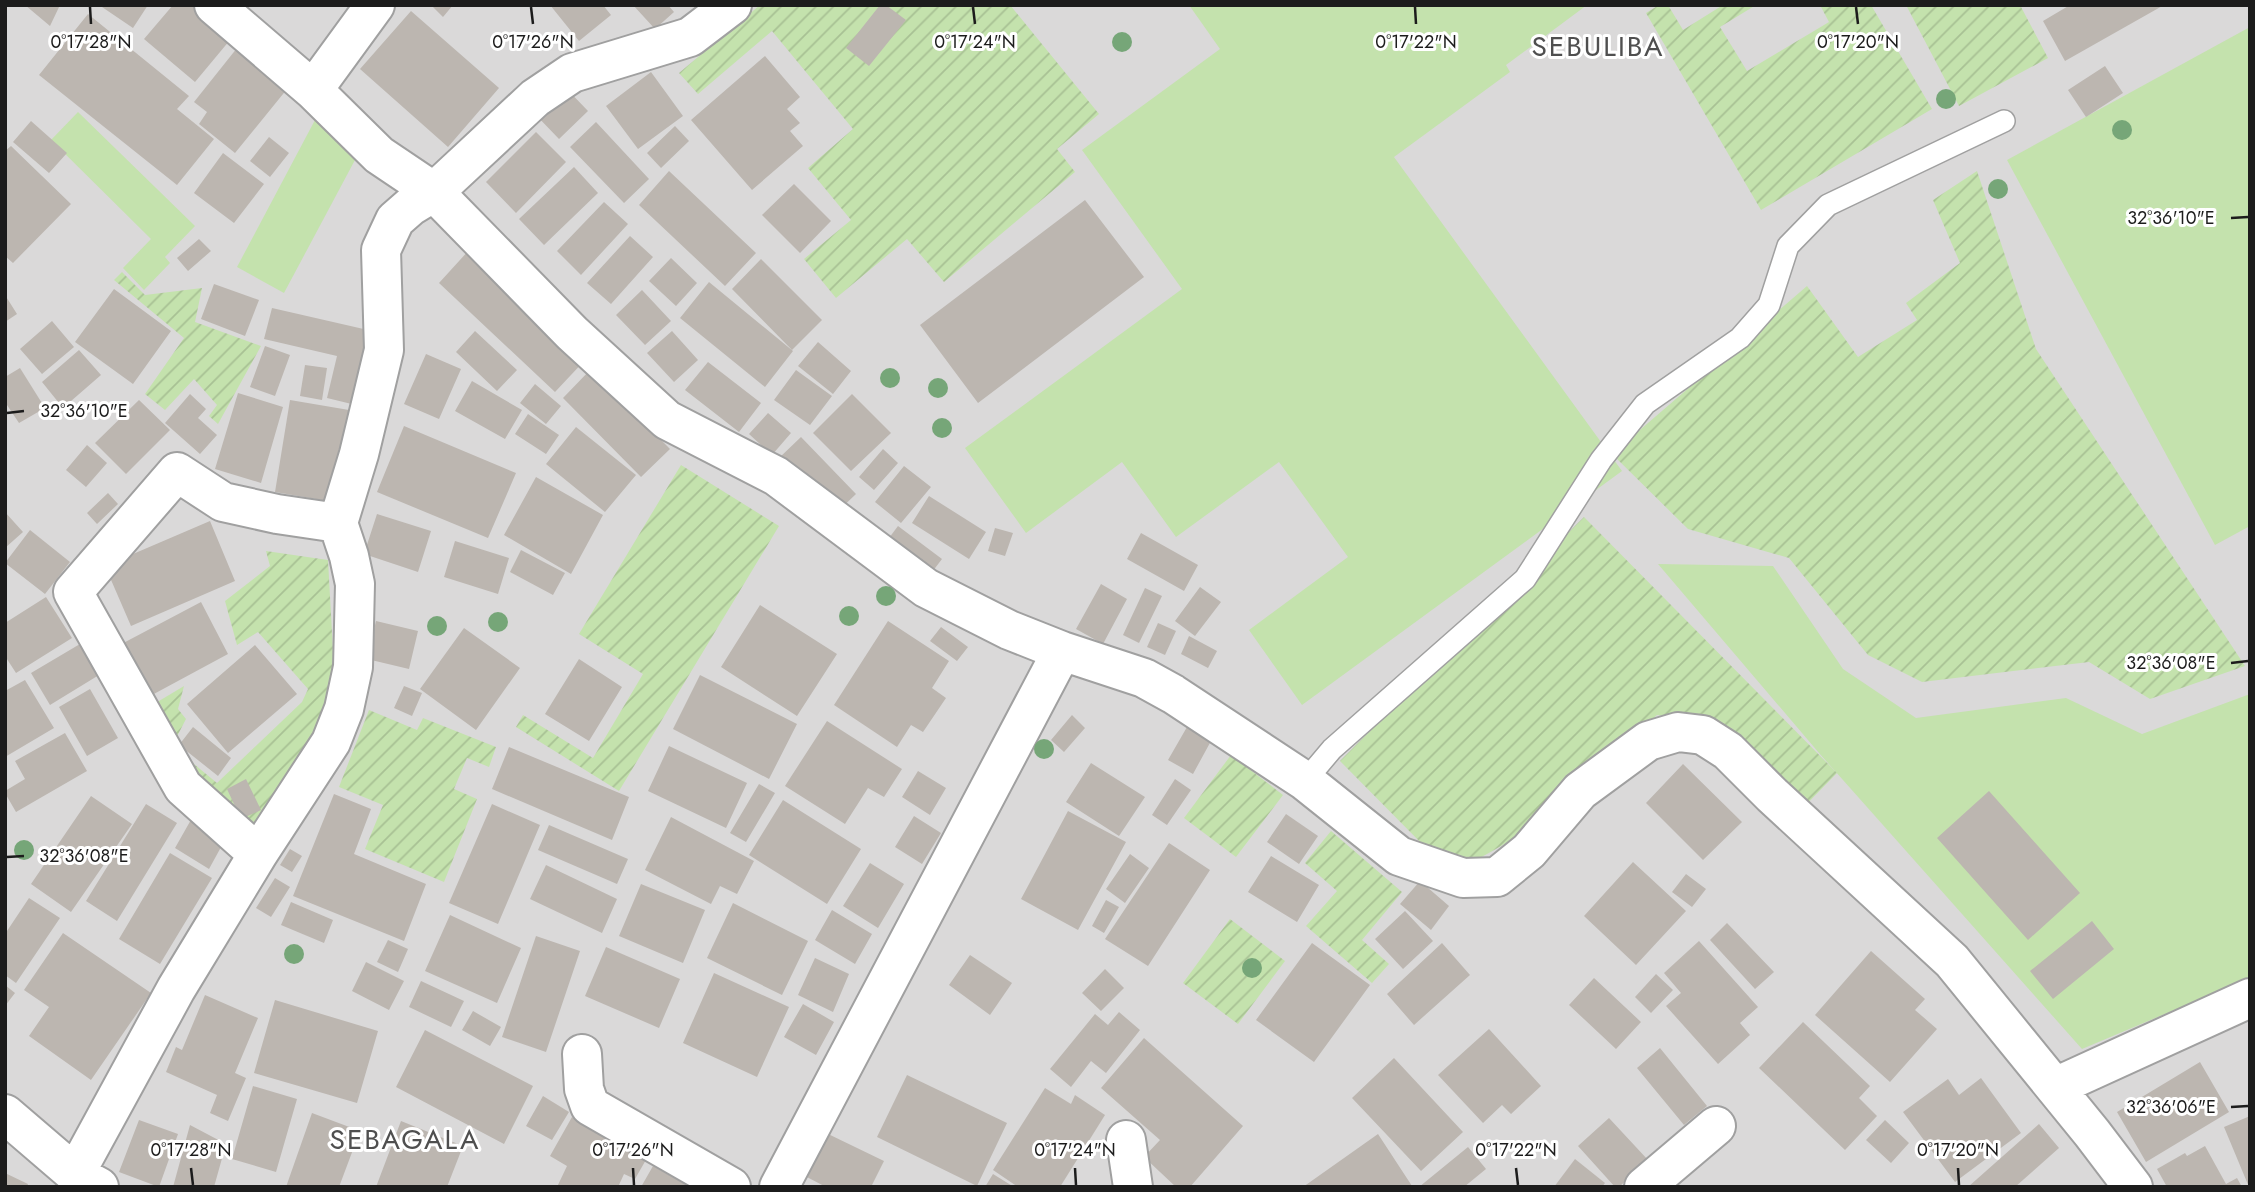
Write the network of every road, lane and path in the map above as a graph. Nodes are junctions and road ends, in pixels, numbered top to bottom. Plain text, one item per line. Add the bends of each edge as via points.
1 (214, 5) edge
2 (375, 5) edge
3 (732, 5) edge
4 (313, 89) junction
5 (2004, 121) dead end
6 (434, 192) junction
7 (338, 523) junction
8 (1062, 651) junction
9 (1305, 781) junction
10 (258, 854) junction
11 (2250, 998) edge
12 (582, 1054) dead end
13 (2055, 1087) junction
14 (5, 1114) edge
15 (1716, 1126) dead end
16 (1126, 1140) dead end
17 (87, 1180) edge
18 (731, 1187) edge
19 (779, 1187) edge
20 (1133, 1187) edge
21 (1644, 1187) edge
22 (2133, 1187) edge

1 - 4 street
2 - 4 street
3 - 6 street via 690,37 572,73 535,98
4 - 6 street via 379,155
5 - 9 lane via 1828,205 1788,246 1769,305 1740,338 1644,404 1601,460 1525,579 1332,749
6 - 7 street via 395,220 381,250 384,350
6 - 8 street via 572,333 667,420 776,476 926,588
7 - 10 street via 355,584 354,667 344,709 331,742
7 - 10 street via 223,502 177,472 73,592 183,787
8 - 9 street via 1144,678
8 - 19 street
9 - 13 street via 1399,856 1463,878 1497,877 1529,852 1580,791 1648,741 1678,732 1703,735 1728,751 1952,961
10 - 17 street via 176,989
11 - 13 street
12 - 18 street via 583,1089 590,1106
13 - 22 street
14 - 17 street
15 - 21 street
16 - 20 street

